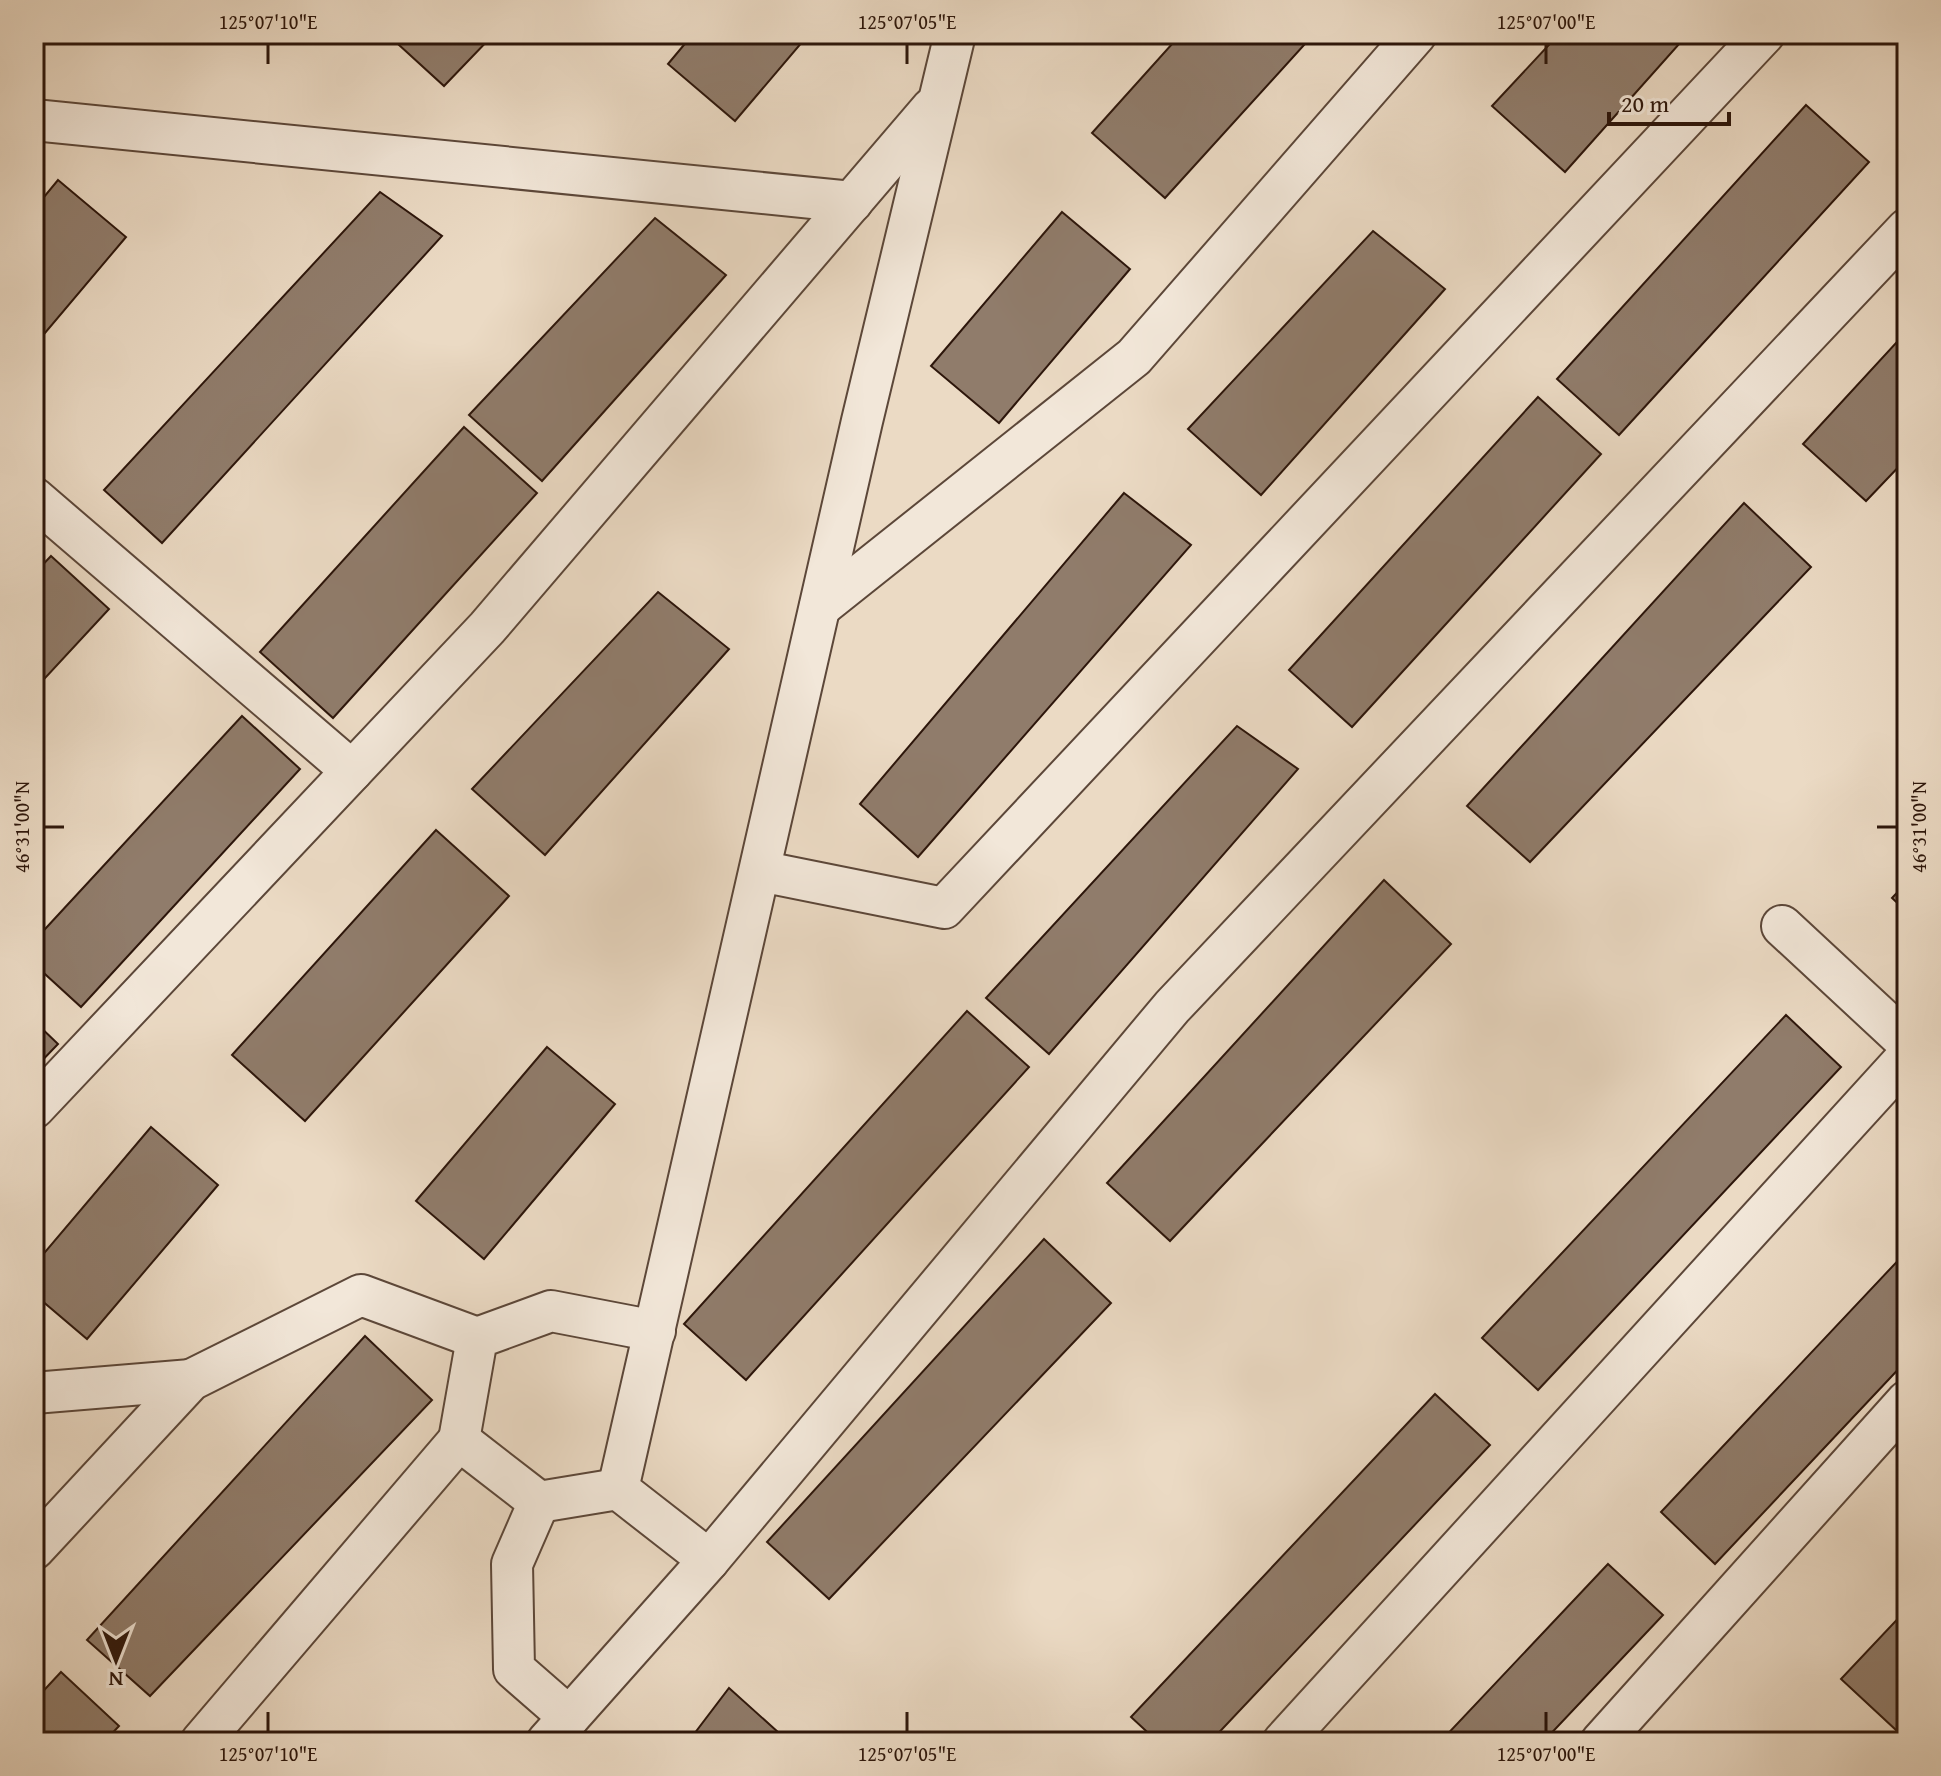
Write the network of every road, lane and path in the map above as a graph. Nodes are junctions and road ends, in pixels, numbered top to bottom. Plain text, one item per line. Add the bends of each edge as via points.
1 (955, 34) edge
2 (1416, 34) edge
3 (1764, 34) edge
4 (938, 102) junction
5 (34, 120) edge
6 (852, 202) junction
7 (1907, 229) edge
8 (34, 498) edge
9 (820, 607) junction
10 (352, 771) junction
11 (760, 871) junction
12 (1782, 926) dead end
13 (1907, 1042) edge
14 (1907, 1057) edge
15 (34, 1108) edge
16 (655, 1331) junction
17 (477, 1338) junction
18 (191, 1380) junction
19 (34, 1393) edge
20 (1907, 1401) edge
21 (459, 1440) junction
22 (618, 1489) junction
23 (539, 1502) junction
24 (34, 1549) edge
25 (709, 1560) junction
26 (558, 1729) edge
27 (201, 1742) edge
28 (1283, 1742) edge
29 (1601, 1742) edge

1 - 4 street
2 - 9 street via 1134,357
3 - 11 street via 944,908
4 - 6 street
4 - 9 street
5 - 6 street
6 - 10 street via 487,628
7 - 25 street via 1172,1007
8 - 10 street
9 - 11 street
10 - 15 street
11 - 16 street
12 - 13 street
14 - 28 street
16 - 17 street via 551,1311
16 - 22 street
17 - 18 street via 361,1295
17 - 21 street
18 - 19 street
18 - 24 street
20 - 29 street
21 - 23 street
21 - 27 street
22 - 23 street
22 - 25 street
23 - 26 street via 512,1564 514,1669
25 - 26 street

